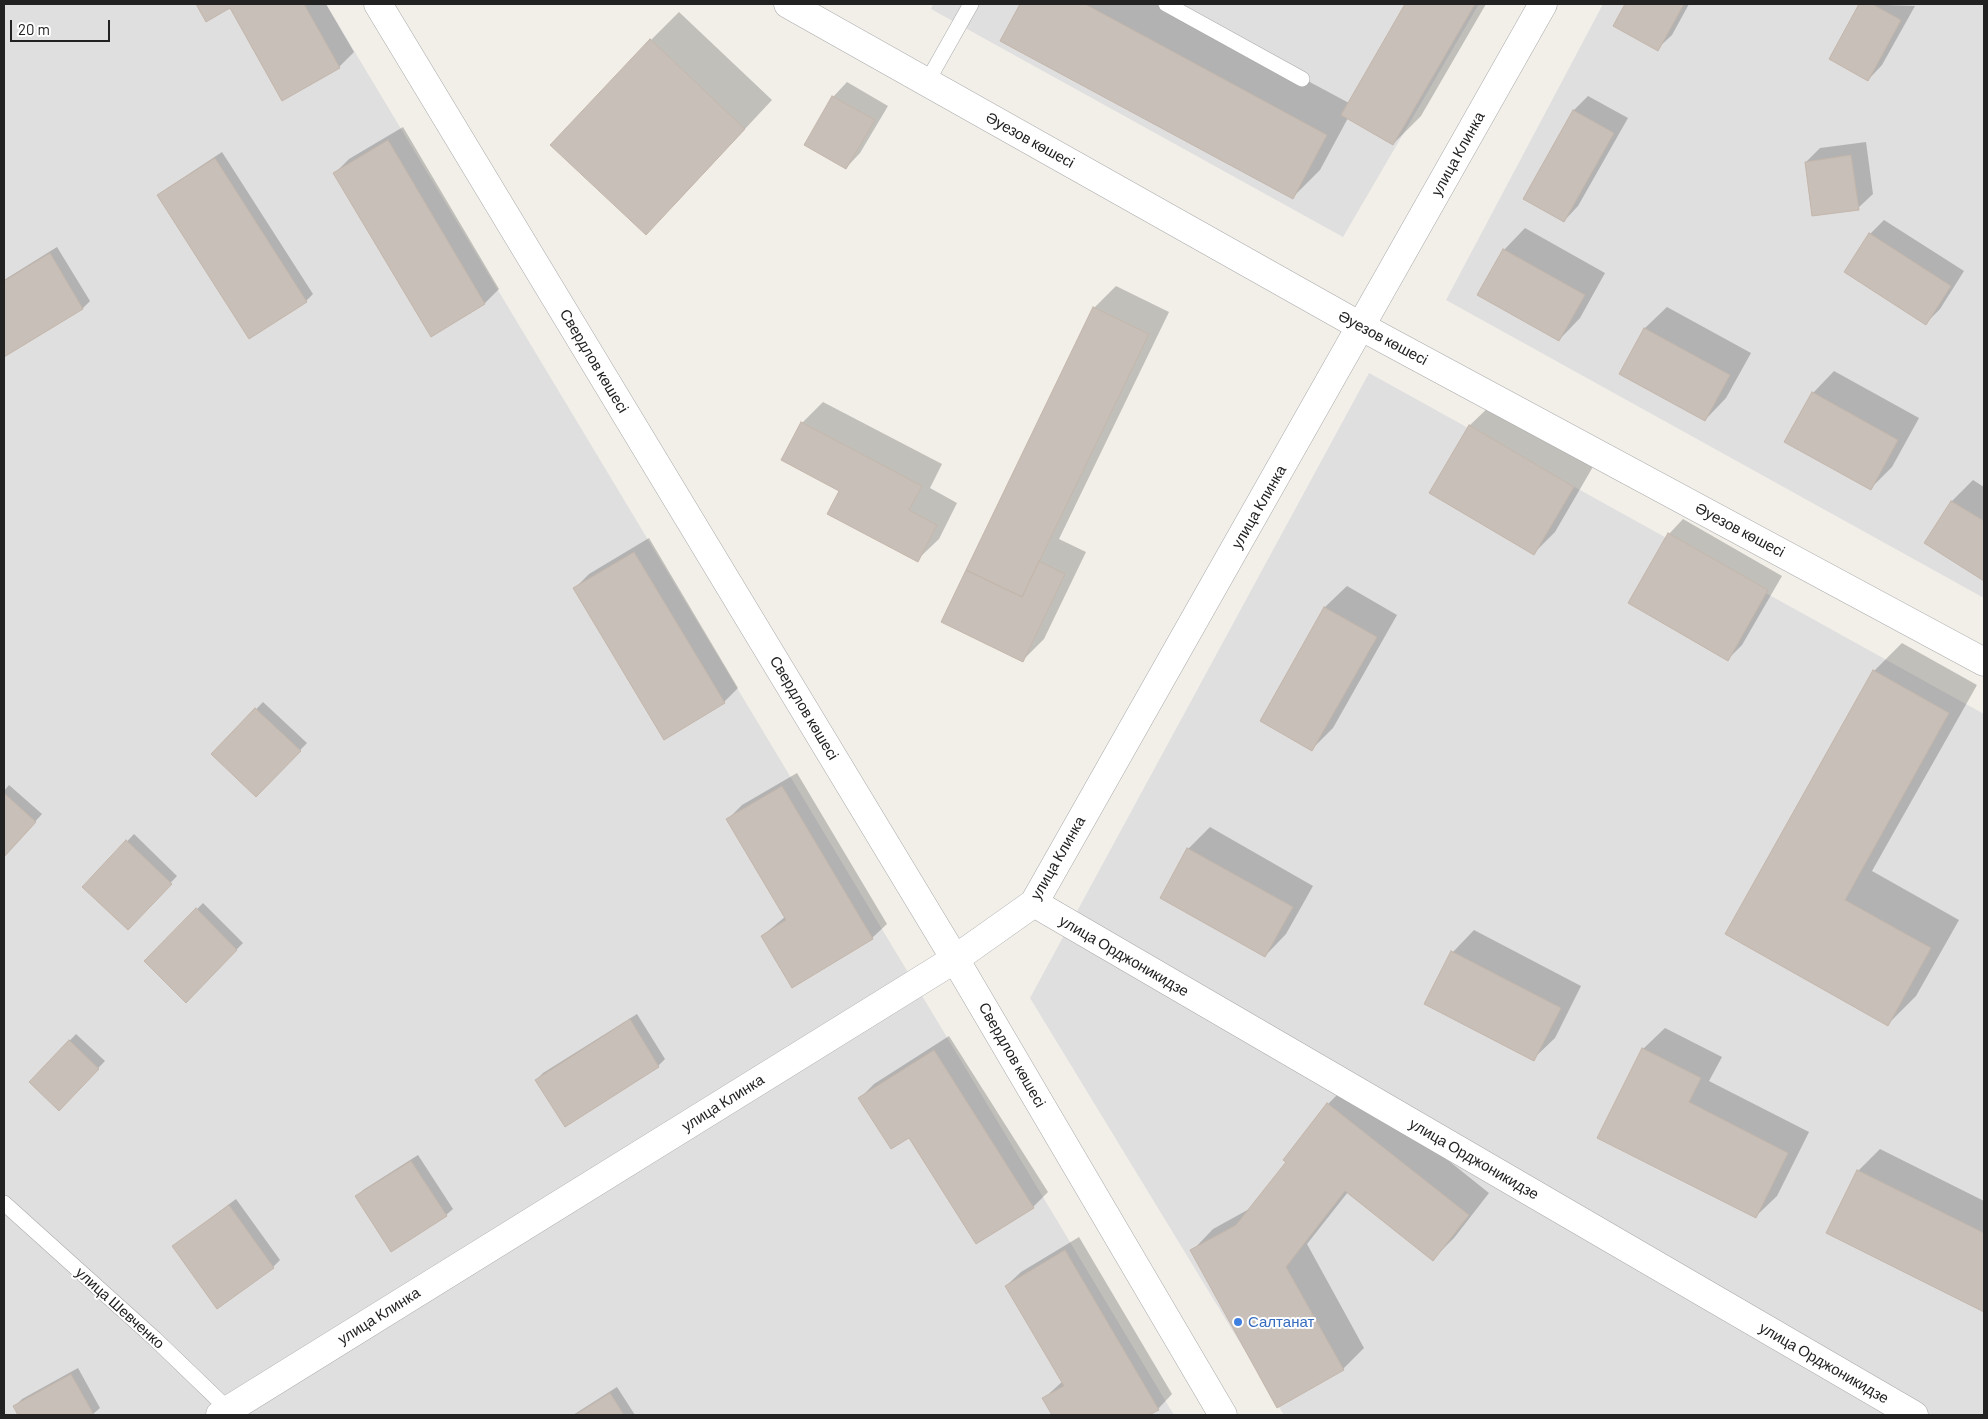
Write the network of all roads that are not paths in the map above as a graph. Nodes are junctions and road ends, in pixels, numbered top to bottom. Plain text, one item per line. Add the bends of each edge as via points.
1 (378, 4) edge
2 (788, 4) edge
3 (971, 4) edge
4 (1166, 4) edge
5 (1543, 4) edge
6 (1302, 79) dead end
7 (927, 82) junction
8 (1362, 327) junction
9 (1984, 662) edge
10 (1034, 903) junction
11 (955, 959) junction
12 (4, 1203) edge
13 (228, 1413) edge
14 (1224, 1415) edge
15 (1914, 1415) edge

1 - 11 street, Свердлов көшесі
2 - 7 street, Әуезов көшесі
3 - 7 lane
4 - 6 lane
5 - 8 street, улица Клинка
7 - 8 street, Әуезов көшесі
8 - 9 street, Әуезов көшесі
8 - 10 street, улица Клинка
10 - 11 street, улица Клинка
10 - 15 street, улица Орджоникидзе
11 - 13 street, улица Клинка
11 - 14 street, Свердлов көшесі
12 - 13 lane, улица Шевченко

